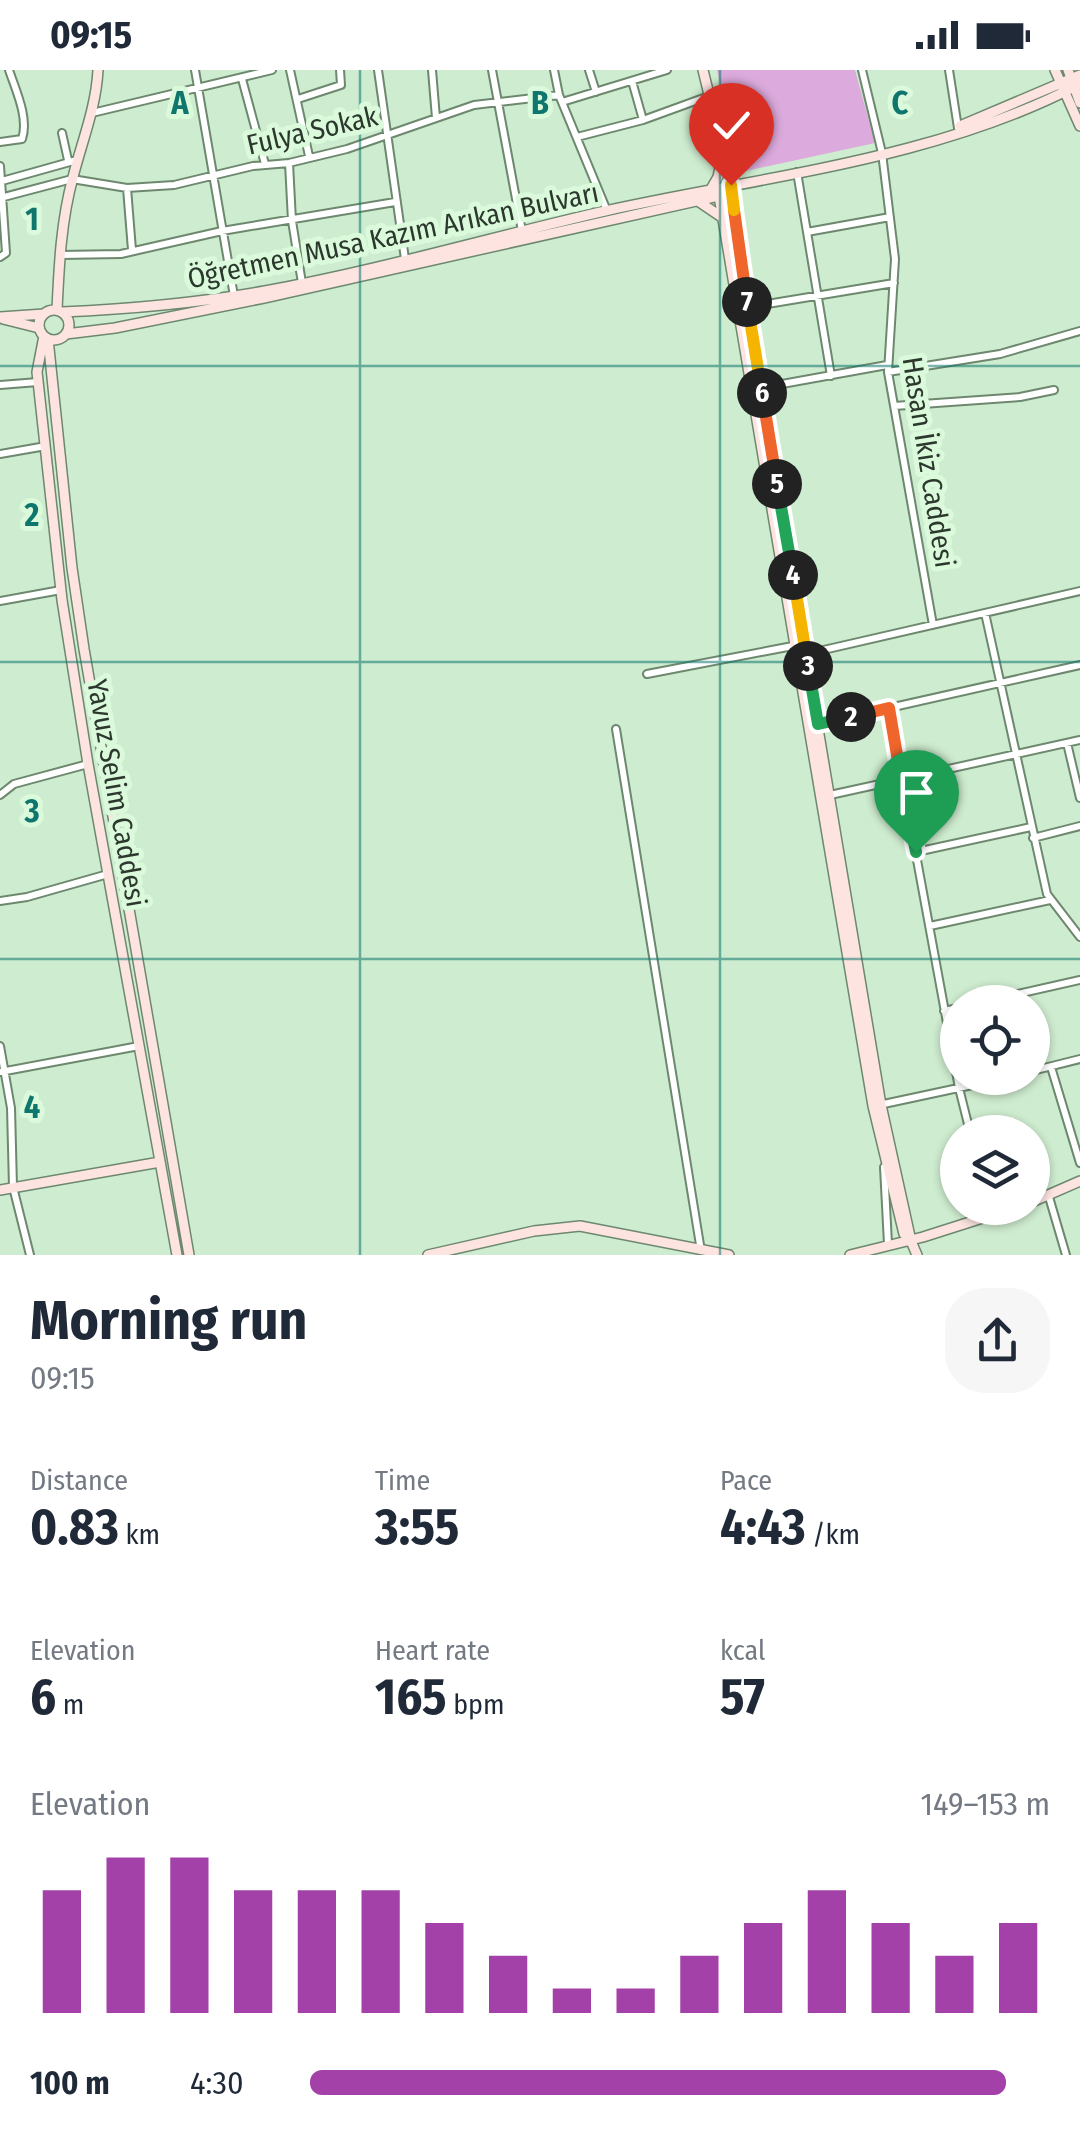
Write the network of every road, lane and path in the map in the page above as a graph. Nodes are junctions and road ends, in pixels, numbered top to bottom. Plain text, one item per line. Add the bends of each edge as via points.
1 (9, 70) edge
2 (98, 70) edge
3 (195, 70) edge
4 (272, 70) edge
5 (290, 70) edge
6 (340, 70) edge
7 (378, 70) edge
8 (432, 70) edge
9 (492, 70) edge
10 (554, 70) edge
11 (589, 70) edge
12 (668, 70) edge
13 (703, 70) edge
14 (862, 70) edge
15 (950, 70) edge
16 (1055, 70) edge
17 (1075, 79) edge
18 (242, 80) junction
19 (632, 81) junction
20 (198, 89) junction
21 (1063, 89) junction
22 (596, 92) junction
23 (709, 96) junction
24 (560, 98) junction
25 (298, 99) junction
26 (498, 102) junction
27 (1080, 103) edge
28 (92, 113) junction
29 (436, 118) junction
30 (643, 120) junction
31 (1080, 126) edge
32 (958, 130) junction
33 (62, 132) dead end
34 (576, 137) junction
35 (386, 138) junction
36 (0, 142) edge
37 (723, 150) junction
38 (882, 154) junction
39 (310, 157) junction
40 (73, 160) junction
41 (290, 163) junction
42 (265, 164) junction
43 (0, 166) edge
44 (796, 172) junction
45 (213, 176) junction
46 (72, 179) junction
47 (2, 182) edge
48 (126, 188) junction
49 (732, 189) junction
50 (715, 193) junction
51 (2, 198) edge
52 (698, 201) junction
53 (395, 202) junction
54 (608, 215) junction
55 (890, 217) junction
56 (722, 218) junction
57 (292, 221) junction
58 (222, 230) junction
59 (522, 231) junction
60 (807, 232) junction
61 (132, 250) junction
62 (59, 254) junction
63 (0, 258) edge
64 (405, 259) junction
65 (894, 283) junction
66 (303, 286) junction
67 (234, 296) junction
68 (816, 297) junction
69 (748, 307) junction
70 (59, 311) junction
71 (44, 314) junction
72 (0, 318) edge
73 (1080, 331) edge
74 (44, 334) junction
75 (66, 334) junction
76 (888, 369) junction
77 (831, 376) junction
78 (38, 382) junction
79 (0, 385) edge
80 (756, 389) junction
81 (1054, 390) dead end
82 (894, 406) junction
83 (46, 446) junction
84 (0, 454) edge
85 (61, 590) junction
86 (1080, 591) edge
87 (0, 601) edge
88 (985, 614) junction
89 (933, 625) junction
90 (802, 648) junction
91 (1080, 665) edge
92 (647, 674) dead end
93 (1000, 682) junction
94 (889, 708) junction
95 (818, 724) junction
96 (616, 729) dead end
97 (1080, 740) edge
98 (1067, 743) junction
99 (1016, 754) junction
100 (103, 760) junction
101 (88, 764) junction
102 (901, 778) junction
103 (0, 794) edge
104 (830, 795) junction
105 (1080, 798) edge
106 (1080, 826) edge
107 (1031, 828) junction
108 (1034, 838) junction
109 (916, 852) junction
110 (108, 874) junction
111 (1050, 900) junction
112 (0, 901) edge
113 (930, 926) junction
114 (1080, 937) edge
115 (1080, 980) edge
116 (940, 987) edge
117 (1050, 987) edge
118 (0, 1046) edge
119 (139, 1046) junction
120 (1080, 1058) edge
121 (1050, 1067) joint
122 (2, 1072) edge
123 (940, 1092) edge
124 (877, 1106) junction
125 (883, 1150) junction
126 (160, 1162) junction
127 (1080, 1163) edge
128 (1080, 1181) edge
129 (13, 1187) junction
130 (0, 1190) edge
131 (1050, 1196) edge
132 (1050, 1199) edge
133 (950, 1225) edge
134 (908, 1240) junction
135 (888, 1244) junction
136 (701, 1251) junction
137 (30, 1255) edge
138 (178, 1255) edge
139 (189, 1255) edge
140 (428, 1255) edge
141 (729, 1255) edge
142 (850, 1255) edge
143 (915, 1255) edge
144 (1066, 1255) edge

1 - 36 street via 25,133
2 - 28 street
3 - 20 street
4 - 18 street
5 - 25 street
6 - 25 street via 341,85
7 - 35 street
8 - 29 street
9 - 26 street
10 - 24 street
11 - 22 street
12 - 19 street, Fulya Sokak
13 - 23 street
14 - 38 street, Hasan İkiz Caddesi
15 - 32 street
16 - 21 street
17 - 21 street, Öğretmen Musa Kazım Arıkan Bulvarı
17 - 27 street
18 - 20 street
18 - 42 street
19 - 22 street, Fulya Sokak
19 - 30 street
20 - 28 street
20 - 45 street
21 - 31 street
21 - 32 street, Öğretmen Musa Kazım Arıkan Bulvarı
22 - 24 street, Fulya Sokak
23 - 30 street
23 - 37 street
24 - 26 street, Fulya Sokak
24 - 34 street
25 - 39 street
26 - 29 street, Fulya Sokak
26 - 59 street
28 - 40 street
29 - 35 street, Fulya Sokak
30 - 34 street
32 - 38 street, Öğretmen Musa Kazım Arıkan Bulvarı
33 - 40 street
34 - 54 street
35 - 39 street, Fulya Sokak
35 - 53 street
37 - 49 street
37 - 50 street
38 - 44 street, Öğretmen Musa Kazım Arıkan Bulvarı
38 - 55 street, Hasan İkiz Caddesi
39 - 41 street, Fulya Sokak
40 - 46 street
40 - 47 street
41 - 42 street, Fulya Sokak
41 - 57 street
42 - 45 street, Fulya Sokak
43 - 47 street
44 - 49 street, Öğretmen Musa Kazım Arıkan Bulvarı
44 - 60 street
45 - 48 street, Fulya Sokak
45 - 58 street
46 - 48 street, Fulya Sokak
46 - 51 street
46 - 62 street
47 - 51 street
48 - 61 street
49 - 50 street, Öğretmen Musa Kazım Arıkan Bulvarı
49 - 69 street
50 - 52 street, Öğretmen Musa Kazım Arıkan Bulvarı
50 - 54 street, Öğretmen Musa Kazım Arıkan Bulvarı
50 - 56 street
51 - 63 street via 7,241
52 - 54 street, Öğretmen Musa Kazım Arıkan Bulvarı
52 - 56 street
53 - 57 street
53 - 64 street
54 - 59 street, Öğretmen Musa Kazım Arıkan Bulvarı
54 - 66 street, Öğretmen Musa Kazım Arıkan Bulvarı
55 - 60 street
55 - 65 street, Hasan İkiz Caddesi
56 - 80 street
57 - 58 street
57 - 66 street
58 - 61 street
58 - 67 street
59 - 64 street, Öğretmen Musa Kazım Arıkan Bulvarı
60 - 68 street
61 - 62 street
62 - 70 street
64 - 66 street, Öğretmen Musa Kazım Arıkan Bulvarı
65 - 68 street
65 - 76 street, Hasan İkiz Caddesi
66 - 67 street, Öğretmen Musa Kazım Arıkan Bulvarı
66 - 75 street, Öğretmen Musa Kazım Arıkan Bulvarı
67 - 70 street, Öğretmen Musa Kazım Arıkan Bulvarı via 154,308
68 - 69 street
68 - 77 street
69 - 80 street
70 - 71 street
70 - 75 street via 69,324
71 - 72 street
71 - 74 street
72 - 74 street
73 - 76 street via 1000,354
74 - 75 street
74 - 78 street, Yavuz Selim Caddesi
74 - 100 street, Yavuz Selim Caddesi
76 - 77 street
76 - 82 street, Hasan İkiz Caddesi
77 - 80 street
78 - 79 street
78 - 83 street, Yavuz Selim Caddesi
80 - 90 street
81 - 82 street
82 - 89 street, Hasan İkiz Caddesi
83 - 84 street
83 - 85 street, Yavuz Selim Caddesi
85 - 87 street
85 - 101 street, Yavuz Selim Caddesi
86 - 88 street
88 - 89 street
88 - 93 street
89 - 90 street
90 - 92 street
90 - 95 street
90 - 124 street
91 - 93 street
93 - 94 street
93 - 99 street
94 - 95 street
94 - 102 street
95 - 104 street
96 - 136 street
97 - 98 street
98 - 99 street
98 - 105 street
99 - 102 street
99 - 107 street
100 - 101 street
100 - 139 street, Yavuz Selim Caddesi
101 - 103 street
101 - 110 street, Yavuz Selim Caddesi
102 - 104 street
102 - 109 street
104 - 124 street
106 - 108 street
107 - 108 street
107 - 109 street
108 - 111 street
109 - 113 street
110 - 112 street
110 - 119 street, Yavuz Selim Caddesi
111 - 113 street
111 - 114 street
113 - 116 street
115 - 117 street
118 - 122 street
119 - 122 street
119 - 126 street, Yavuz Selim Caddesi
120 - 121 street
121 - 127 street
122 - 129 street via 11,1108
123 - 124 street
124 - 125 street
124 - 134 street
125 - 134 street
125 - 135 street
126 - 129 street
126 - 138 street, Yavuz Selim Caddesi
128 - 131 street
129 - 130 street
129 - 137 street
132 - 144 street
133 - 134 street
134 - 135 street
134 - 143 street
135 - 142 street
136 - 140 street via 580,1226
136 - 141 street

